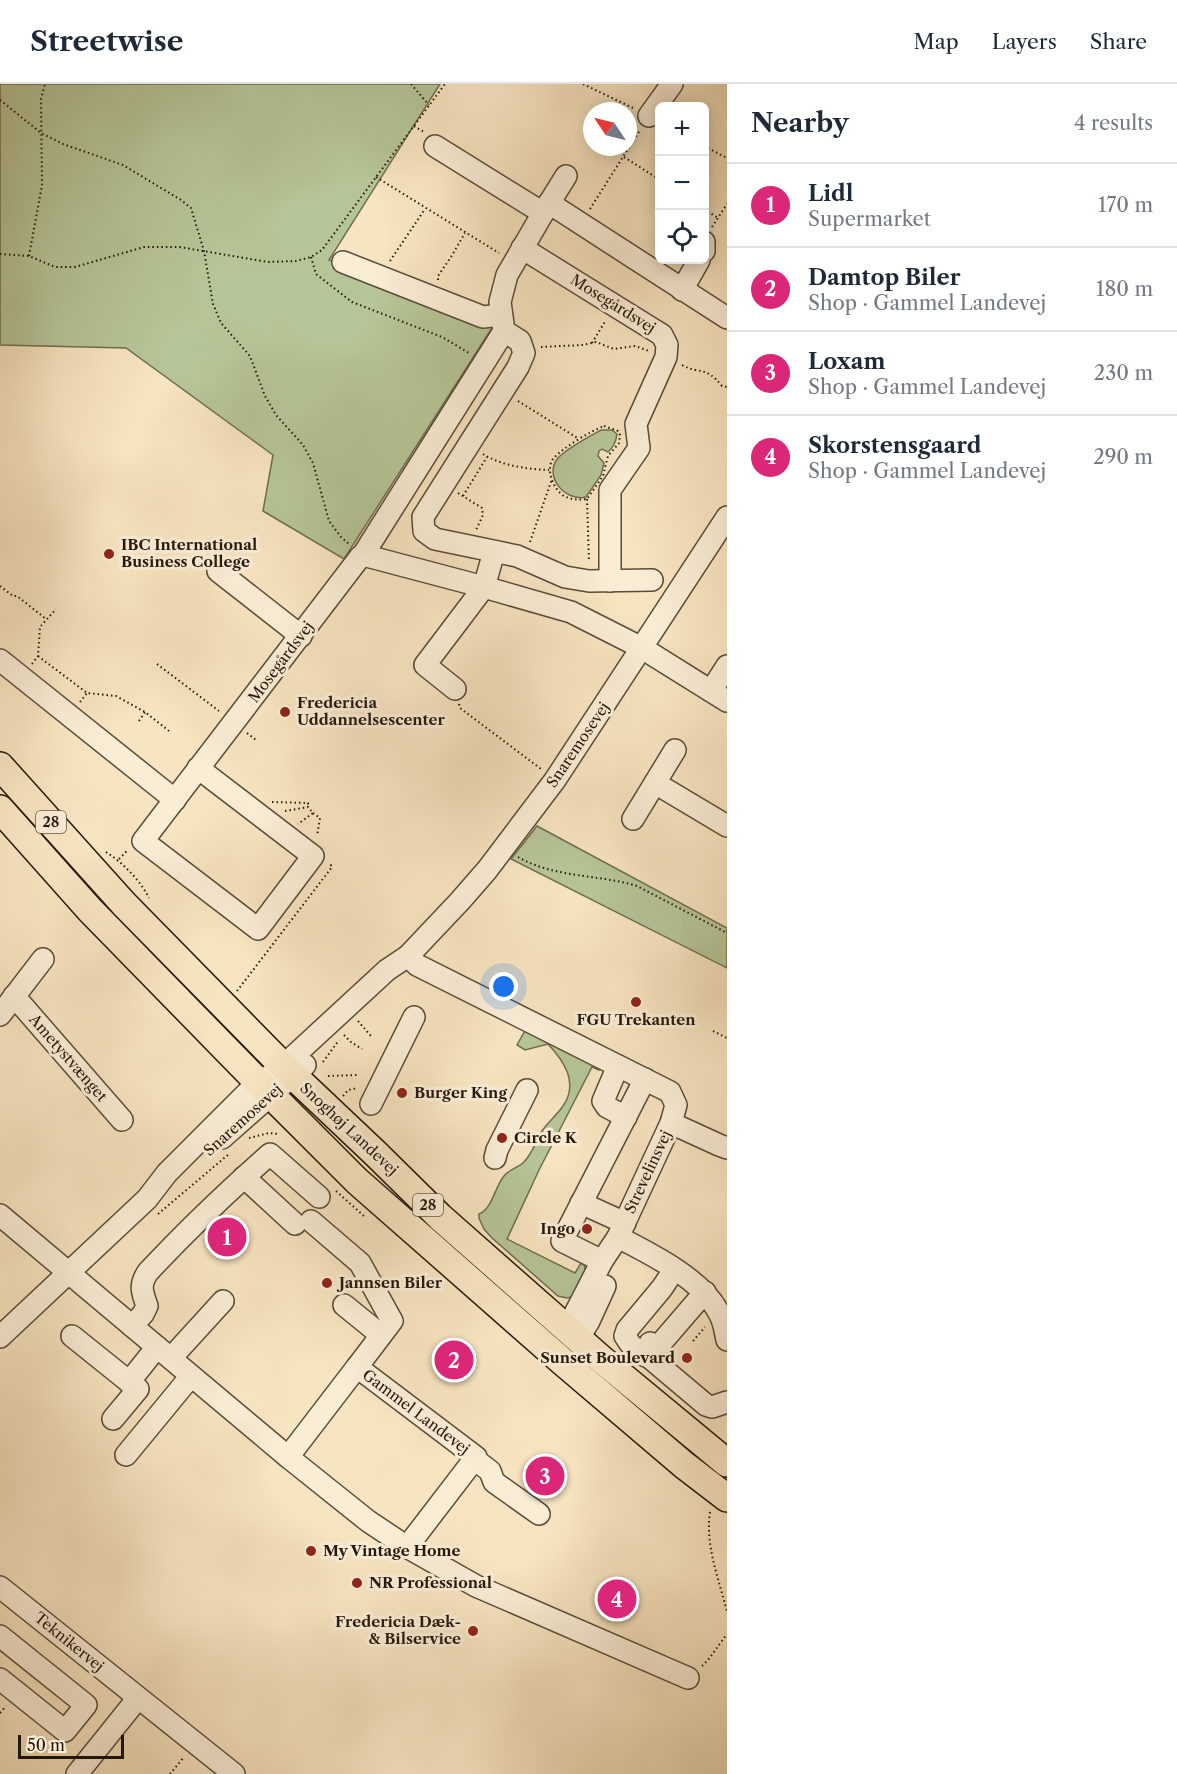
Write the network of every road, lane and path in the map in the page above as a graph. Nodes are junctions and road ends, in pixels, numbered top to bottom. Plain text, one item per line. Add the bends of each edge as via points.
1 (45, 84) edge
2 (411, 84) edge
3 (445, 84) edge
4 (583, 84) edge
5 (672, 84) edge
6 (0, 100) edge
7 (429, 105) junction
8 (649, 116) junction
9 (41, 133) junction
10 (435, 146) dead end
11 (709, 148) edge
12 (623, 157) junction
13 (727, 158) edge
14 (566, 176) dead end
15 (376, 177) junction
16 (655, 177) edge
17 (727, 204) edge
18 (426, 208) junction
19 (546, 208) junction
20 (706, 210) edge
21 (718, 218) junction
22 (581, 224) junction
23 (465, 232) junction
24 (709, 235) edge
25 (204, 251) junction
26 (0, 254) edge
27 (29, 256) junction
28 (518, 256) junction
29 (311, 257) junction
30 (343, 262) dead end
31 (697, 264) edge
32 (384, 278) junction
33 (682, 290) junction
34 (431, 297) junction
35 (615, 305) junction
36 (727, 318) edge
37 (502, 323) junction
38 (592, 343) junction
39 (524, 353) junction
40 (666, 357) junction
41 (484, 363) junction
42 (727, 387) edge
43 (503, 391) junction
44 (579, 439) junction
45 (469, 445) junction
46 (488, 457) junction
47 (549, 470) junction
48 (552, 479) junction
49 (444, 484) junction
50 (463, 496) junction
51 (587, 499) junction
52 (727, 517) edge
53 (471, 547) junction
54 (494, 552) junction
55 (363, 555) junction
56 (524, 559) junction
57 (218, 571) dead end
58 (652, 580) dead end
59 (600, 581) junction
60 (0, 586) edge
61 (484, 587) junction
62 (56, 609) dead end
63 (46, 620) junction
64 (301, 636) junction
65 (642, 648) junction
66 (38, 656) junction
67 (0, 660) edge
68 (157, 664) dead end
69 (727, 666) edge
70 (21, 677) junction
71 (455, 689) joint
72 (719, 696) edge
73 (145, 712) junction
74 (139, 722) dead end
75 (234, 723) junction
76 (169, 731) dead end
77 (256, 740) dead end
78 (675, 750) dead end
79 (0, 766) edge
80 (198, 768) junction
81 (555, 780) junction
82 (655, 783) junction
83 (175, 800) junction
84 (308, 807) junction
85 (0, 809) edge
86 (313, 813) junction
87 (633, 819) dead end
88 (281, 822) junction
89 (727, 826) edge
90 (504, 849) junction
91 (320, 858) junction
92 (727, 933) edge
93 (408, 956) junction
94 (43, 959) dead end
95 (234, 995) dead end
96 (14, 996) junction
97 (0, 1014) edge
98 (414, 1017) dead end
99 (358, 1021) dead end
100 (712, 1031) dead end
101 (344, 1035) dead end
102 (371, 1036) dead end
103 (727, 1038) edge
104 (363, 1049) dead end
105 (618, 1066) junction
106 (357, 1075) dead end
107 (328, 1076) dead end
108 (645, 1079) junction
109 (276, 1080) junction
110 (527, 1090) dead end
111 (365, 1096) joint
112 (341, 1099) dead end
113 (673, 1114) junction
114 (626, 1117) junction
115 (122, 1120) dead end
116 (254, 1132) dead end
117 (246, 1138) dead end
118 (727, 1148) edge
119 (232, 1151) dead end
120 (495, 1158) dead end
121 (204, 1177) junction
122 (244, 1178) junction
123 (207, 1181) dead end
124 (319, 1197) dead end
125 (582, 1203) junction
126 (152, 1207) junction
127 (0, 1215) edge
128 (622, 1230) junction
129 (602, 1261) junction
130 (674, 1270) junction
131 (69, 1273) junction
132 (705, 1292) junction
133 (223, 1301) dead end
134 (344, 1305) dead end
135 (132, 1326) junction
136 (381, 1335) junction
137 (72, 1336) dead end
138 (0, 1337) edge
139 (727, 1340) edge
140 (568, 1343) junction
141 (164, 1353) junction
142 (649, 1357) junction
143 (357, 1366) junction
144 (191, 1376) junction
145 (129, 1382) junction
146 (727, 1402) edge
147 (113, 1419) dead end
148 (126, 1455) dead end
149 (288, 1457) junction
150 (474, 1459) junction
151 (727, 1463) edge
152 (720, 1502) edge
153 (539, 1515) dead end
154 (407, 1547) junction
155 (0, 1588) edge
156 (727, 1612) edge
157 (727, 1634) edge
158 (0, 1636) edge
159 (688, 1678) joint
160 (0, 1679) edge
161 (138, 1698) junction
162 (7, 1705) dead end
163 (0, 1713) edge
164 (195, 1743) junction
165 (77, 1774) edge
166 (170, 1774) edge
167 (234, 1774) edge

1 - 9 path
2 - 7 path
3 - 7 path
4 - 8 path
5 - 8 street
6 - 9 path
7 - 15 path
8 - 12 path
9 - 25 path via 123,165 181,200 190,208
9 - 27 path via 42,185
10 - 19 street
11 - 13 path
12 - 16 path
12 - 22 path
14 - 19 street, Mosegårdsvej
15 - 18 path
15 - 29 path via 322,250
17 - 21 path
18 - 23 path
18 - 32 path
19 - 22 street
19 - 28 street, Mosegårdsvej
20 - 21 path
21 - 24 path
22 - 33 street
23 - 28 path
23 - 34 path via 438,276
25 - 27 path via 144,247 75,267 55,267
25 - 29 path via 268,262
25 - 55 path via 213,304 221,323 250,356 276,415 303,445 313,463 329,521
26 - 27 path
28 - 35 street, Mosegårdsvej
28 - 37 street, Mosegårdsvej via 507,275 500,302
29 - 41 path via 316,274 352,302 442,337
30 - 32 street
31 - 33 street
32 - 34 street
33 - 36 street
34 - 37 street
35 - 38 path
35 - 40 street, Mosegårdsvej via 662,334 667,345
37 - 39 street via 520,341
37 - 41 street, Mosegårdsvej
38 - 39 path via 544,346
38 - 40 path via 614,349 634,346
39 - 43 street
40 - 42 path via 714,375
40 - 59 street via 636,424 639,448 610,490
41 - 55 street, Mosegårdsvej
43 - 44 path
43 - 45 street
44 - 47 path via 553,459
44 - 51 path via 604,426 620,435 606,461 603,477
45 - 46 path
45 - 49 street
46 - 47 path via 529,469
46 - 50 path
47 - 48 path
48 - 51 path via 563,495
48 - 56 path
49 - 50 path
49 - 53 street via 423,518 424,531 435,539
50 - 53 path via 482,508
51 - 59 path
52 - 65 street, Snaremosevej
53 - 54 street
54 - 56 street
54 - 61 street
55 - 61 street
55 - 64 street, Mosegårdsvej
56 - 59 street via 565,577
57 - 64 street
58 - 59 street
60 - 63 path
61 - 65 street via 571,612
61 - 71 street via 425,665
62 - 63 path
63 - 66 path via 40,627
64 - 75 street, Mosegårdsvej
65 - 72 street
65 - 81 street, Snaremosevej
66 - 70 path
66 - 73 path via 87,693 116,696
67 - 70 street
68 - 75 path
69 - 72 street
70 - 83 street
71 - 81 path via 460,708
73 - 74 path
73 - 76 path
75 - 77 path
75 - 80 street, Mosegårdsvej
78 - 82 street
79 - 109 main road, Snoghøj Landevej / 28
80 - 83 street, Mosegårdsvej
80 - 88 street
81 - 90 street, Snaremosevej
82 - 87 street
82 - 89 street
83 - 91 street, Mosegårdsvej via 143,841 258,929
84 - 86 path
84 - 88 path
84 - 88 path via 308,802 267,802
85 - 109 main road, Snoghøj Landevej / 28 via 90,910
86 - 88 path
86 - 91 path via 320,818
88 - 91 street
90 - 92 path via 544,869 637,886
90 - 93 street, Snaremosevej
91 - 95 path via 332,867
93 - 105 street via 417,965
93 - 109 street, Snaremosevej via 399,971 315,1056
94 - 96 street
96 - 97 street
96 - 115 street, Ametystvænget
98 - 111 street
99 - 102 path
100 - 103 path
101 - 104 path
105 - 108 street
105 - 114 street via 603,1101
106 - 107 path
108 - 113 street via 670,1092
108 - 114 street
109 - 126 street, Snaremosevej via 167,1173
109 - 140 main road, Snoghøj Landevej / 28 via 375,1153
109 - 140 main road, Snoghøj Landevej / 28 via 357,1181 443,1257 483,1277 546,1330
110 - 120 street
111 - 112 path via 348,1090
113 - 118 street
113 - 128 street, Strevelinsvej
114 - 125 street
116 - 117 path
119 - 121 path
121 - 123 path
121 - 126 path
122 - 124 street via 270,1154
122 - 135 street via 148,1272 141,1288 147,1306
122 - 136 street via 360,1263 392,1321
125 - 128 street
125 - 129 street via 562,1241
126 - 131 street, Snaremosevej
127 - 131 street
128 - 129 street, Strevelinsvej
128 - 130 street
128 - 140 street, Strevelinsvej via 615,1266 589,1321
129 - 140 street, Strevelinsvej
130 - 132 street
130 - 142 street via 625,1336 629,1344
131 - 135 street
131 - 138 street, Snaremosevej
132 - 139 street via 720,1314
132 - 142 street
133 - 141 street
134 - 136 street
135 - 141 street
136 - 143 street
137 - 145 street
140 - 151 main road, Snoghøj Landevej / 28
140 - 152 main road, Snoghøj Landevej / 28
141 - 144 street
141 - 145 street
142 - 146 street via 706,1405
143 - 149 street, Gammel Landevej
143 - 150 street, Gammel Landevej
144 - 148 street
144 - 149 street
145 - 147 street via 138,1389
149 - 154 street
150 - 153 street via 490,1471 494,1482
150 - 154 street, Gammel Landevej
152 - 156 path via 710,1510 710,1541
154 - 159 street via 476,1586
155 - 161 street, Teknikervej
157 - 159 path via 708,1660
158 - 160 street via 86,1705 65,1731
161 - 164 street, Teknikervej
161 - 165 street
162 - 163 path
164 - 166 path
164 - 167 street, Teknikervej

